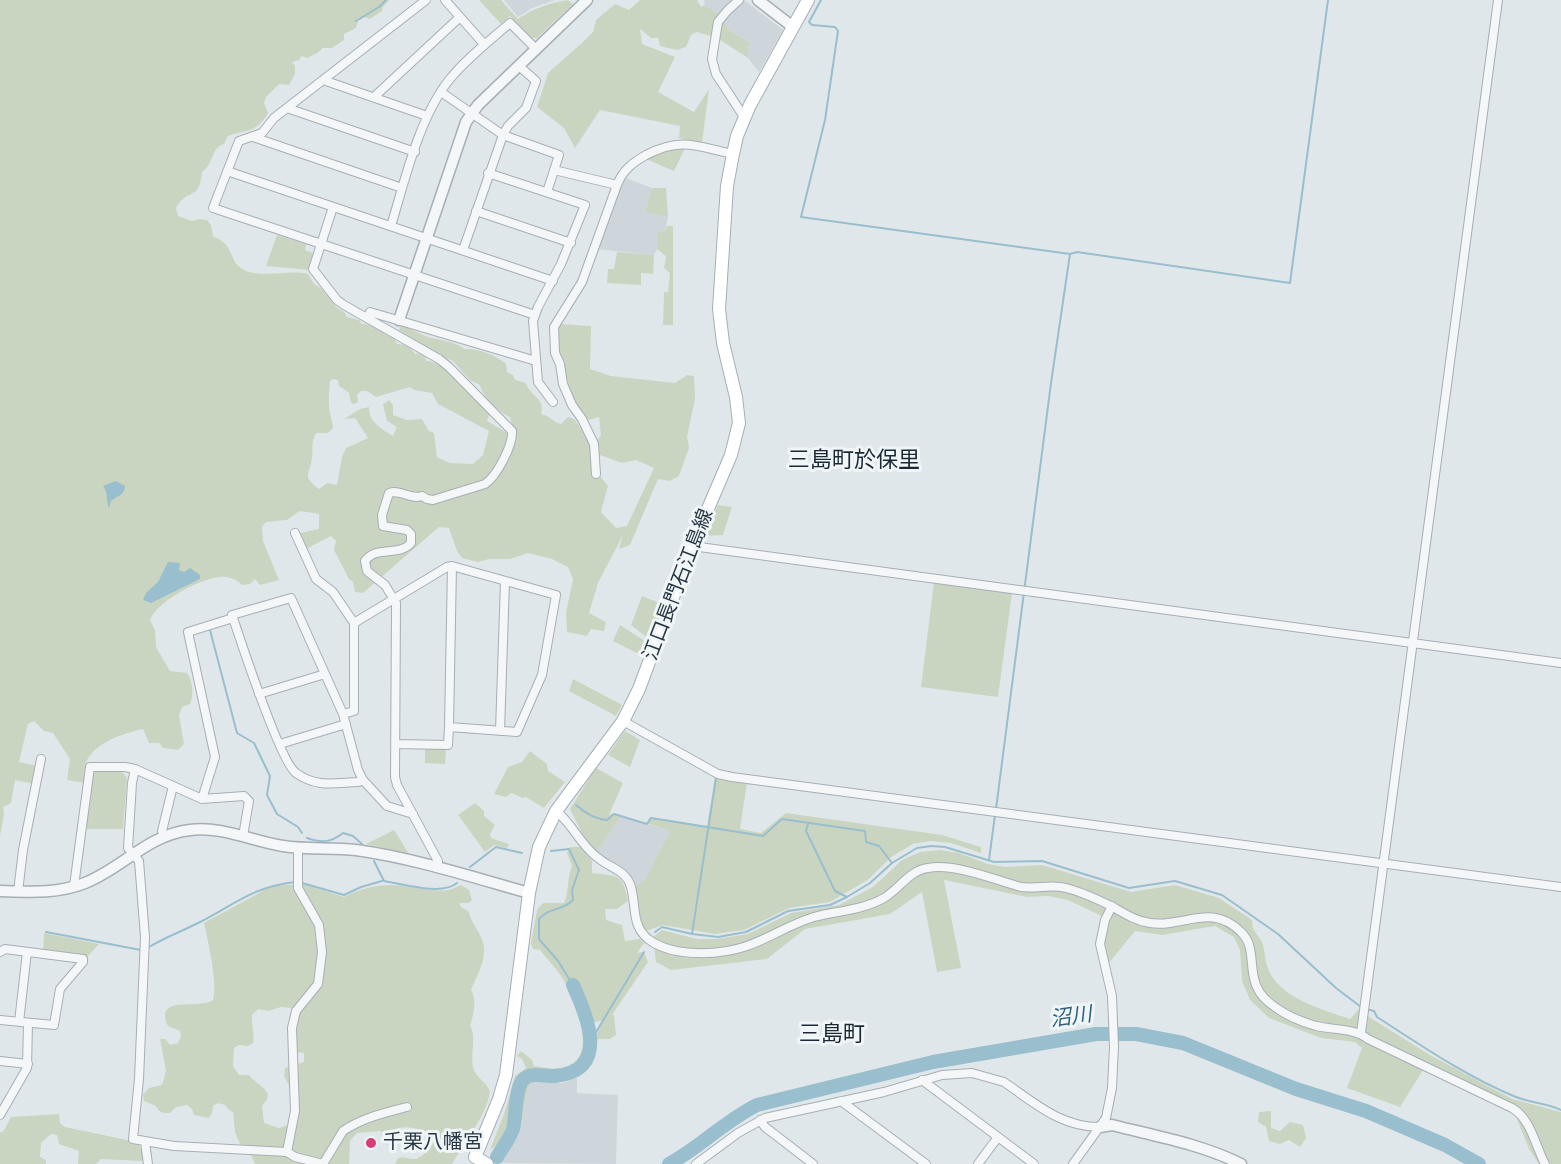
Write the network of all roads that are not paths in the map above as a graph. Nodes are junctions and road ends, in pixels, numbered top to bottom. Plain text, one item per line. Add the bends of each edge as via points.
1 (426, 0) edge
2 (445, 0) edge
3 (587, 0) edge
4 (739, 0) edge
5 (758, 0) edge
6 (808, 0) edge
7 (1498, 0) edge
8 (460, 17) junction
9 (794, 27) junction
10 (484, 44) junction
11 (536, 49) junction
12 (519, 66) junction
13 (323, 80) junction
14 (441, 92) junction
15 (374, 97) junction
16 (287, 108) junction
17 (472, 114) junction
18 (427, 116) junction
19 (744, 117) junction
20 (503, 135) junction
21 (252, 137) junction
22 (415, 152) junction
23 (733, 154) junction
24 (554, 170) junction
25 (227, 171) junction
26 (488, 173) junction
27 (617, 185) junction
28 (402, 188) junction
29 (547, 192) junction
30 (333, 207) junction
31 (476, 211) junction
32 (390, 225) junction
33 (426, 239) junction
34 (571, 243) junction
35 (321, 245) junction
36 (463, 250) junction
37 (414, 277) junction
38 (553, 281) junction
39 (535, 315) junction
40 (367, 318) junction
41 (399, 320) junction
42 (536, 361) junction
43 (553, 402) dead end
44 (596, 474) dead end
45 (295, 534) dead end
46 (692, 546) junction
47 (452, 566) junction
48 (505, 581) junction
49 (394, 598) junction
50 (233, 618) junction
51 (354, 623) junction
52 (1414, 643) junction
53 (1561, 663) edge
54 (325, 674) junction
55 (259, 694) junction
56 (343, 714) junction
57 (622, 721) junction
58 (346, 724) junction
59 (449, 727) junction
60 (500, 731) junction
61 (280, 744) junction
62 (395, 744) junction
63 (42, 759) dead end
64 (135, 770) junction
65 (363, 780) junction
66 (173, 786) junction
67 (202, 799) junction
68 (556, 811) junction
69 (413, 814) junction
70 (164, 835) junction
71 (243, 836) junction
72 (298, 849) junction
73 (132, 853) junction
74 (1384, 864) junction
75 (437, 868) junction
76 (74, 886) junction
77 (1561, 887) edge
78 (0, 891) edge
79 (18, 892) junction
80 (528, 893) junction
81 (1112, 906) junction
82 (0, 952) edge
83 (27, 952) junction
84 (0, 1020) edge
85 (23, 1023) junction
86 (1361, 1033) junction
87 (0, 1061) edge
88 (28, 1064) junction
89 (922, 1080) junction
90 (841, 1101) junction
91 (3, 1102) edge
92 (407, 1107) dead end
93 (0, 1115) edge
94 (760, 1120) junction
95 (1100, 1127) junction
96 (998, 1137) junction
97 (145, 1142) junction
98 (287, 1152) junction
99 (472, 1160) edge
100 (148, 1164) edge
101 (487, 1164) edge
102 (696, 1164) edge
103 (813, 1164) edge
104 (926, 1164) edge
105 (978, 1164) edge
106 (1034, 1164) edge
107 (1073, 1164) edge
108 (1241, 1164) edge
109 (1545, 1164) edge

1 - 13 street
2 - 8 street
3 - 11 street
4 - 19 street via 718,22 712,59 716,74
5 - 9 street
6 - 9 main road, 江口長門石江島線
7 - 52 street
8 - 10 street
8 - 15 street
9 - 19 main road, 江口長門石江島線
10 - 11 street via 510,23
10 - 14 street
11 - 12 street
12 - 17 street
12 - 20 street via 536,81 526,108
13 - 15 street
13 - 16 street
14 - 17 street
14 - 18 street
15 - 18 street
16 - 21 street via 262,133
16 - 22 street
17 - 20 street
17 - 33 street
18 - 22 street
19 - 23 main road, 江口長門石江島線
20 - 24 street via 559,155
20 - 26 street
21 - 25 street via 239,141
21 - 28 street
22 - 28 street
23 - 27 street via 670,144 628,166
23 - 46 main road, 江口長門石江島線 via 727,186 719,309 739,423 731,455
24 - 27 street
24 - 29 street
25 - 30 street
25 - 35 street via 213,208
26 - 29 street
26 - 31 street
27 - 44 street via 582,282 554,327 555,353 563,384 594,444
28 - 32 street
29 - 34 street via 585,205
30 - 32 street
30 - 35 street
31 - 34 street
31 - 36 street
32 - 33 street
33 - 36 street
33 - 37 street
34 - 38 street
35 - 37 street
35 - 40 street via 313,269 337,300
36 - 38 street
37 - 39 street
37 - 41 street
38 - 39 street
39 - 42 street
40 - 41 street via 370,312
40 - 49 street via 444,363 502,419 513,435 499,469 485,484 433,500 389,493 383,526 407,531 411,543 404,549 373,553 364,567
41 - 42 street
42 - 43 street via 538,382
45 - 51 street via 316,579 333,592
46 - 52 street
46 - 57 main road, 江口長門石江島線
47 - 48 street
47 - 49 street
47 - 59 street
48 - 60 street
48 - 60 street via 556,595 542,675 517,732
49 - 51 street
49 - 62 street
50 - 54 street via 232,615 291,598
50 - 55 street
50 - 67 street via 188,632 215,757
51 - 56 street via 354,711
52 - 53 street
52 - 74 street
54 - 55 street
54 - 56 street
55 - 61 street
56 - 58 street
57 - 68 main road, 江口長門石江島線
57 - 74 street via 718,774
58 - 61 street
58 - 65 street
59 - 60 street
59 - 62 street via 448,745
61 - 65 street via 291,769 316,783
62 - 69 street via 397,785
63 - 79 street
64 - 66 street
64 - 73 street via 128,848
64 - 76 street via 90,767
65 - 69 street via 387,806
66 - 67 street
66 - 70 street
67 - 71 street via 244,796 249,801
68 - 80 main road, 江口長門石江島線 via 539,847
68 - 81 street via 567,820 583,845 625,876 639,930 654,943 677,951 747,946 799,922 883,898 919,870 930,867 949,868 1021,887 1066,888
69 - 75 street via 438,861
70 - 71 street via 204,829
70 - 73 street
71 - 72 street
72 - 75 street via 355,850
72 - 98 street via 298,888 319,925 322,952 316,987 293,1017 295,1111
73 - 76 street
73 - 97 street via 139,861 145,937 134,1139
74 - 77 street
74 - 86 street
75 - 80 street
76 - 79 street via 52,892
78 - 79 street
80 - 99 main road, 江口長門石江島線 via 506,1075
81 - 86 street via 1134,920 1151,924 1203,917 1224,920 1248,942 1253,979 1273,1007 1314,1026
81 - 95 street via 1100,944 1114,1023 1112,1088 1106,1118
82 - 83 street
83 - 85 street
83 - 85 street via 83,962 60,989 54,1025
84 - 85 street
85 - 88 street
86 - 109 street via 1521,1113
87 - 88 street
88 - 91 street
89 - 90 street
89 - 95 street via 980,1074 1004,1082 1060,1119 1083,1127
89 - 96 street
90 - 94 street
90 - 104 street
91 - 93 street
92 - 98 street via 369,1117 343,1131 323,1164
94 - 102 street
94 - 103 street
95 - 107 street
95 - 108 street via 1112,1125 1185,1144
96 - 105 street
96 - 106 street
97 - 98 street
97 - 100 street
99 - 101 main road

